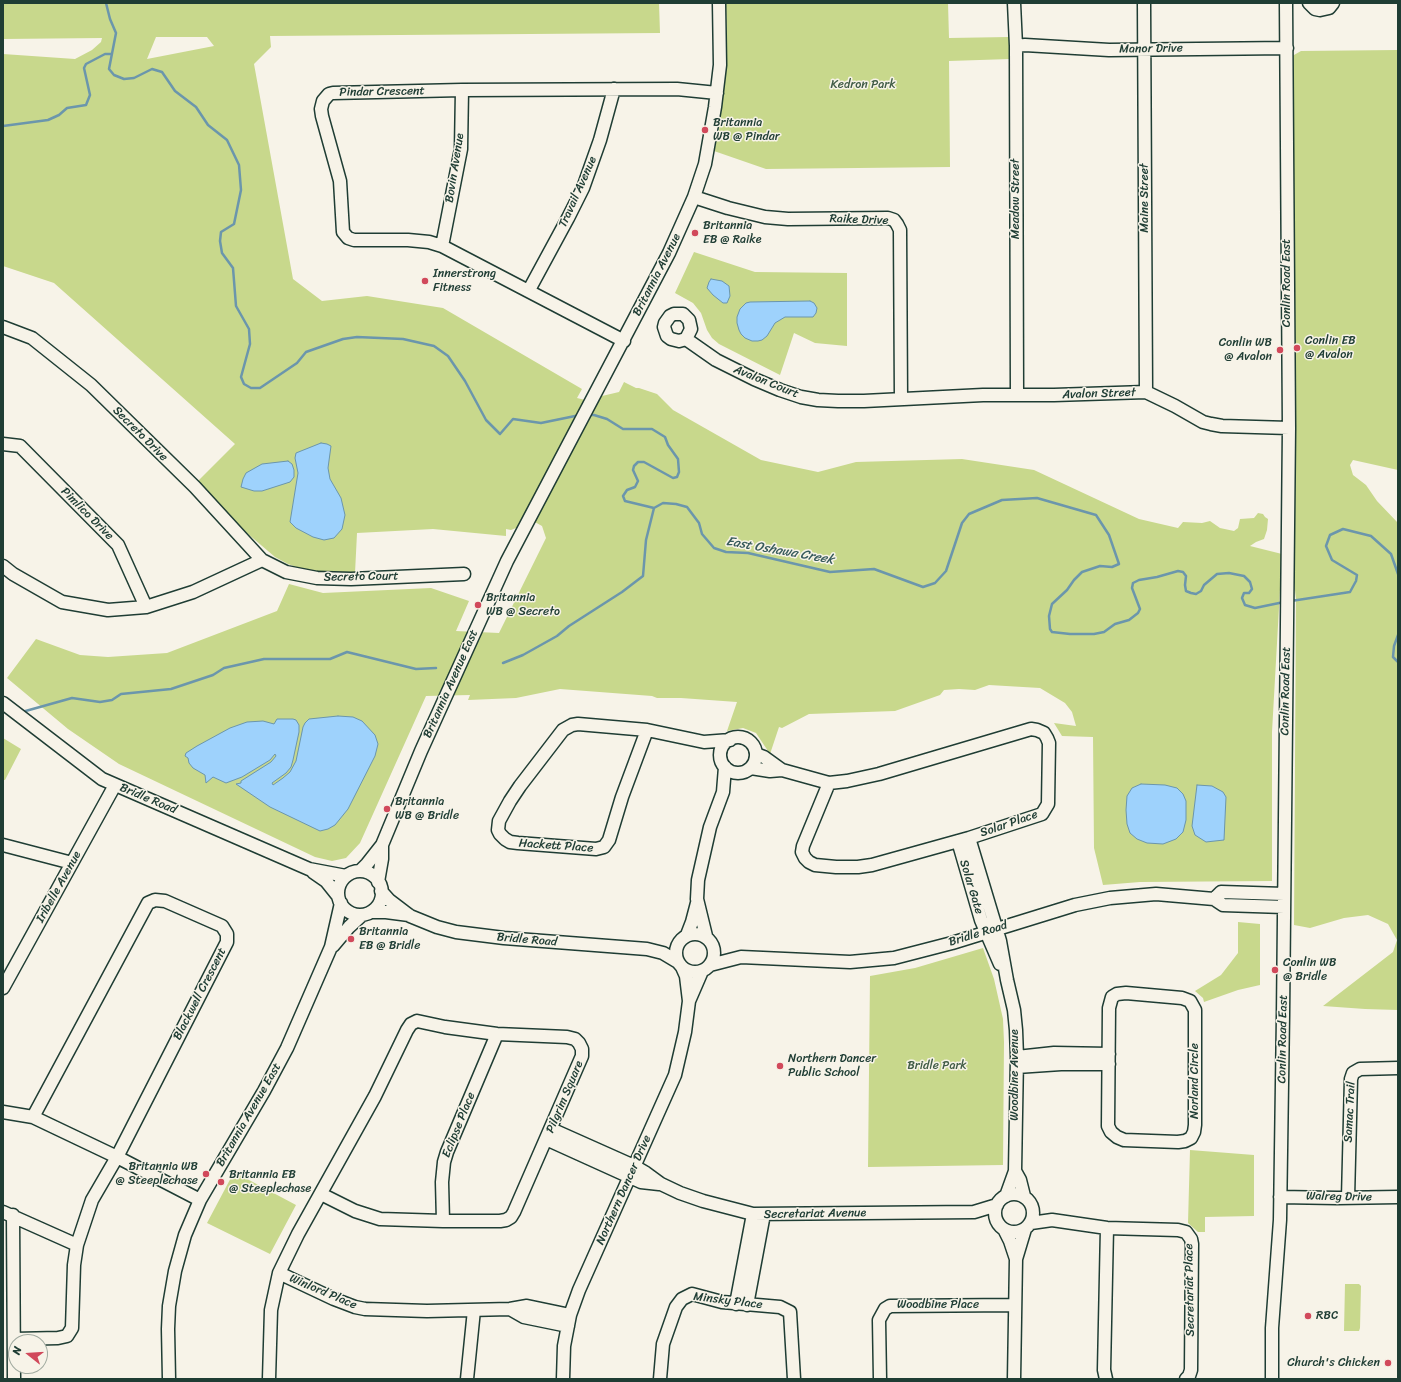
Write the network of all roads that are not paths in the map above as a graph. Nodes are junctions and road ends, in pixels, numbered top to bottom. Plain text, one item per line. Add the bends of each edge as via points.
1 (719, 3) edge
2 (1014, 3) edge
3 (1144, 3) edge
4 (1286, 3) edge
5 (1309, 3) edge
6 (1333, 3) edge
7 (1016, 46) junction
8 (1287, 48) junction
9 (1144, 50) junction
10 (614, 89) junction
11 (462, 90) junction
12 (717, 93) junction
13 (694, 197) junction
14 (442, 246) junction
15 (529, 290) junction
16 (3, 327) edge
17 (686, 340) dead end
18 (624, 341) junction
19 (1146, 392) junction
20 (1017, 395) junction
21 (901, 398) junction
22 (1289, 428) junction
23 (3, 444) edge
24 (525, 526) joint
25 (262, 560) junction
26 (3, 566) edge
27 (464, 574) dead end
28 (146, 607) junction
29 (3, 703) edge
30 (647, 730) junction
31 (730, 740) junction
32 (704, 742) junction
33 (756, 754) junction
34 (723, 764) junction
35 (747, 770) junction
36 (782, 770) junction
37 (829, 783) junction
38 (115, 785) junction
39 (723, 792) junction
40 (963, 840) junction
41 (3, 845) edge
42 (382, 845) junction
43 (72, 863) junction
44 (309, 869) junction
45 (360, 871) junction
46 (346, 876) junction
47 (380, 887) junction
48 (1284, 894) junction
49 (1214, 899) junction
50 (339, 900) junction
51 (697, 900) junction
52 (1284, 907) junction
53 (366, 913) junction
54 (410, 916) junction
55 (991, 930) junction
56 (684, 937) junction
57 (709, 939) junction
58 (331, 947) junction
59 (647, 949) junction
60 (741, 957) junction
61 (680, 964) junction
62 (706, 968) junction
63 (3, 988) edge
64 (689, 1001) junction
65 (497, 1034) junction
66 (1109, 1059) junction
67 (1017, 1062) junction
68 (1398, 1068) edge
69 (3, 1112) edge
70 (33, 1117) junction
71 (548, 1134) junction
72 (117, 1157) junction
73 (632, 1171) junction
74 (1015, 1171) junction
75 (321, 1194) junction
76 (1006, 1196) junction
77 (1024, 1196) junction
78 (1280, 1197) junction
79 (1398, 1197) edge
80 (1348, 1198) junction
81 (200, 1200) junction
82 (997, 1205) junction
83 (1033, 1209) junction
84 (974, 1212) junction
85 (8, 1213) edge
86 (759, 1214) junction
87 (996, 1219) junction
88 (1052, 1220) junction
89 (443, 1221) junction
90 (1028, 1226) junction
91 (1107, 1228) junction
92 (1004, 1229) junction
93 (77, 1245) junction
94 (1016, 1259) junction
95 (279, 1273) junction
96 (742, 1304) junction
97 (1015, 1305) junction
98 (474, 1310) junction
99 (569, 1320) junction
100 (14, 1334) edge
101 (48, 1338) edge
102 (170, 1379) edge
103 (269, 1379) edge
104 (467, 1379) edge
105 (563, 1379) edge
106 (660, 1379) edge
107 (794, 1379) edge
108 (880, 1379) edge
109 (1014, 1379) edge
110 (1106, 1379) edge
111 (1186, 1379) edge
112 (1272, 1379) edge

1 - 12 street, Britannia Avenue
2 - 7 street, Meadow Street
3 - 9 street, Maine Street
4 - 8 street, Conlin Road East
5 - 6 street via 1320,10 1329,8
7 - 9 street, Manor Drive
7 - 20 street, Meadow Street
8 - 9 street, Manor Drive
8 - 22 street, Conlin Road East
9 - 19 street, Maine Street
10 - 11 street, Pindar Crescent
10 - 12 street, Pindar Crescent via 677,89
10 - 15 street, Travail Avenue via 600,140 582,188
11 - 14 street, Bovin Avenue via 461,149
11 - 14 street, Pindar Crescent via 333,93 325,98 321,109 340,181 342,225 345,235 354,240 408,240
12 - 13 street, Britannia Avenue via 706,157
13 - 18 street, Britannia Avenue
13 - 21 street, Raike Drive via 765,217 894,220 900,230
14 - 15 street, Pindar Crescent
15 - 18 street, Pindar Crescent
16 - 25 street, Secreto Drive via 32,338 91,385 195,487
17 - 21 street, Avalon Court via 735,370 801,397 838,401
18 - 24 street, Britannia Avenue
19 - 20 street, Avalon Street
19 - 22 street, Avalon Street via 1210,424
20 - 21 street, Avalon Street
22 - 48 street, Conlin Road East
23 - 28 street, Pimlico Drive via 20,446 118,545
24 - 42 street, Britannia Avenue East via 494,588
25 - 27 street, Secreto Court via 286,572 317,578
25 - 28 street via 193,592
26 - 28 street via 62,602 108,610
29 - 38 street, Bridle Road via 102,779
30 - 30 street, Hackett Place via 578,724 564,730 510,801 498,826 500,834 510,842 596,849 604,847 609,840
30 - 32 street, Hackett Place
31 - 32 street, Hackett Place
31 - 33 street via 746,739
31 - 34 street via 722,748
32 - 34 street
33 - 35 street via 755,762
33 - 36 street, Solar Place
34 - 35 street via 735,773
34 - 39 street
35 - 36 street, Solar Place
35 - 39 street
36 - 37 street, Solar Place
37 - 40 street, Solar Place via 803,846 802,852 809,862 836,867 872,865
37 - 40 street, Solar Place via 879,774 1031,729 1044,733 1049,743 1046,810 1035,817
38 - 43 street, Iribelle Avenue
38 - 44 street, Bridle Road
39 - 51 street via 702,857
40 - 55 street, Solar Gate
41 - 43 street
42 - 45 street, Britannia Avenue East
42 - 47 street, Britannia Avenue East
43 - 63 street, Iribelle Avenue
44 - 46 street, Bridle Road
44 - 50 street, Bridle Road via 326,881
45 - 46 street
45 - 47 street via 370,874
46 - 50 street via 340,885
47 - 53 street via 379,904
47 - 54 street, Bridle Road via 389,900
48 - 49 street, Bridle Road via 1221,892
48 - 52 street, Conlin Road East
49 - 52 street, Bridle Road via 1223,905
49 - 55 street, Bridle Road via 1156,894 1110,898 1075,905
50 - 53 street via 348,911 357,915
50 - 58 street, Britannia Avenue East
51 - 56 street via 692,922
51 - 57 street
52 - 78 street, Conlin Road East
53 - 54 street, Bridle Road via 386,912
53 - 58 street, Britannia Avenue East
54 - 59 street, Bridle Road via 437,927 476,935
55 - 60 street, Bridle Road via 923,951 876,960 825,962
55 - 67 street, Woodbine Avenue via 1000,941 1014,1010
56 - 57 street via 698,933
56 - 59 street, Bridle Road
56 - 61 street via 676,950
57 - 60 street, Bridle Road via 722,949
57 - 62 street via 715,953
58 - 81 street, Britannia Avenue East via 287,1048
59 - 61 street, Bridle Road via 663,953
60 - 62 street, Bridle Road
61 - 62 street via 693,972
61 - 64 street, Northern Dancer Drive via 686,976
62 - 64 street, Northern Dancer Drive
64 - 73 street, Northern Dancer Drive via 675,1075
65 - 71 street, Pilgrim Square via 567,1037 580,1043 582,1056
65 - 75 street, Pilgrim Square via 418,1021 412,1024
65 - 89 street, Eclipse Place via 444,1162
66 - 66 street, Norland Circle via 1108,1126 1111,1132 1124,1140 1178,1142 1191,1138 1195,1125 1195,1010 1190,1001 1126,992 1112,997 1109,1008
66 - 67 street via 1054,1054
67 - 74 street, Woodbine Avenue
68 - 80 street, Samac Trail via 1360,1069 1353,1073
69 - 70 street
70 - 72 street
70 - 72 street, Blackwell Crescent via 148,903 155,900 165,901 222,926 227,934 227,942
71 - 73 street, Secretariat Avenue
71 - 89 street, Pilgrim Square via 511,1217 500,1221
72 - 81 street
72 - 93 street via 92,1200
73 - 86 street, Secretariat Avenue via 646,1173 661,1184 703,1201
73 - 99 street, Northern Dancer Drive via 579,1290
74 - 76 street, Woodbine Avenue
74 - 77 street, Woodbine Avenue
75 - 89 street, Pilgrim Square via 355,1211 380,1219
75 - 95 street via 292,1244
76 - 77 street
76 - 82 street
77 - 83 street
78 - 80 street, Walreg Drive
78 - 112 street, Conlin Road East via 1272,1328
79 - 80 street, Walreg Drive
81 - 102 street, Britannia Avenue East via 185,1235 172,1288 168,1329
82 - 84 street, Secretariat Avenue
82 - 87 street
83 - 88 street, Secretariat Place
83 - 90 street
84 - 86 street, Secretariat Avenue
84 - 87 street, Secretariat Avenue
85 - 93 street
85 - 100 street
86 - 96 street
87 - 92 street
88 - 90 street, Secretariat Place
88 - 91 street, Secretariat Place
90 - 92 street via 1013,1231
90 - 94 street
91 - 110 street via 1104,1370
91 - 111 street, Secretariat Place via 1178,1230 1186,1232 1191,1239 1191,1370
92 - 94 street
93 - 101 street via 72,1328 67,1336
94 - 97 street
95 - 98 street, Winlord Place via 334,1299 365,1309
95 - 103 street, Winlord Place via 271,1310
96 - 106 street, Minsky Place via 692,1294 682,1298 676,1307 663,1344
96 - 107 street, Minsky Place via 780,1307 790,1312
97 - 108 street, Woodbine Place via 890,1306 885,1309 879,1320
97 - 109 street
98 - 99 street, Winlord Place via 527,1306
98 - 104 street
99 - 105 street, Northern Dancer Drive via 564,1346

